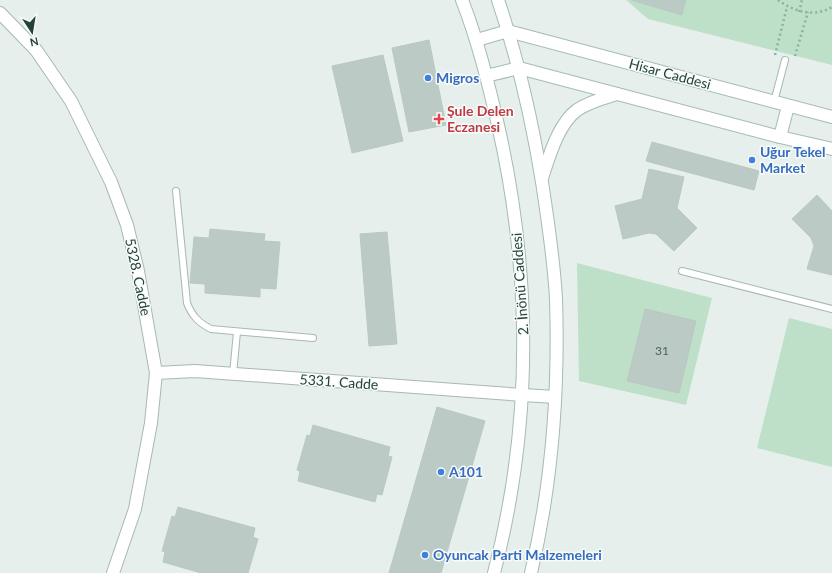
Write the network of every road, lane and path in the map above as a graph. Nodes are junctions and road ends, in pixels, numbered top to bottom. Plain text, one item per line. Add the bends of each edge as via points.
1 (462, 0) edge
2 (498, 0) edge
3 (778, 0) edge
4 (802, 0) edge
5 (787, 7) junction
6 (832, 7) edge
7 (799, 12) junction
8 (808, 12) junction
9 (0, 13) edge
10 (508, 31) junction
11 (477, 40) junction
12 (774, 57) dead end
13 (784, 60) dead end
14 (793, 62) dead end
15 (519, 68) junction
16 (486, 76) junction
17 (617, 94) junction
18 (774, 102) junction
19 (788, 106) junction
20 (832, 117) edge
21 (780, 137) junction
22 (832, 149) edge
23 (541, 179) junction
24 (176, 191) dead end
25 (682, 271) dead end
26 (832, 309) edge
27 (236, 332) junction
28 (314, 338) dead end
29 (156, 373) junction
30 (233, 374) junction
31 (522, 395) junction
32 (555, 397) junction
33 (113, 573) edge
34 (494, 573) edge
35 (531, 573) edge

1 - 11 street, 2. İnönü Caddesi
2 - 10 street
3 - 5 path
4 - 7 path
5 - 7 path
5 - 12 path
6 - 8 path
7 - 8 path
8 - 14 path
9 - 29 street, 5328. Cadde via 36,50 53,72 71,101 111,182 127,225 138,271
10 - 11 street
10 - 15 street
10 - 18 street, Hisar Caddesi
11 - 16 street, 2. İnönü Caddesi
13 - 18 lane
15 - 16 street
15 - 17 street
15 - 23 street
16 - 31 street, 2. İnönü Caddesi via 505,156 518,245 523,290
17 - 21 street
17 - 23 street via 576,110 566,121
18 - 19 street, Hisar Caddesi
19 - 20 street, Hisar Caddesi
19 - 21 street
21 - 22 street
23 - 32 street via 556,298
24 - 27 lane via 187,303 196,319 203,325 211,329
25 - 26 lane
27 - 28 lane
27 - 30 lane
29 - 30 street, 5331. Cadde
29 - 33 street, 5328. Cadde via 151,423 135,509
30 - 31 street, 5331. Cadde
31 - 32 street, 5331. Cadde
31 - 34 street, 2. İnönü Caddesi via 514,474 504,536
32 - 35 street via 546,498

